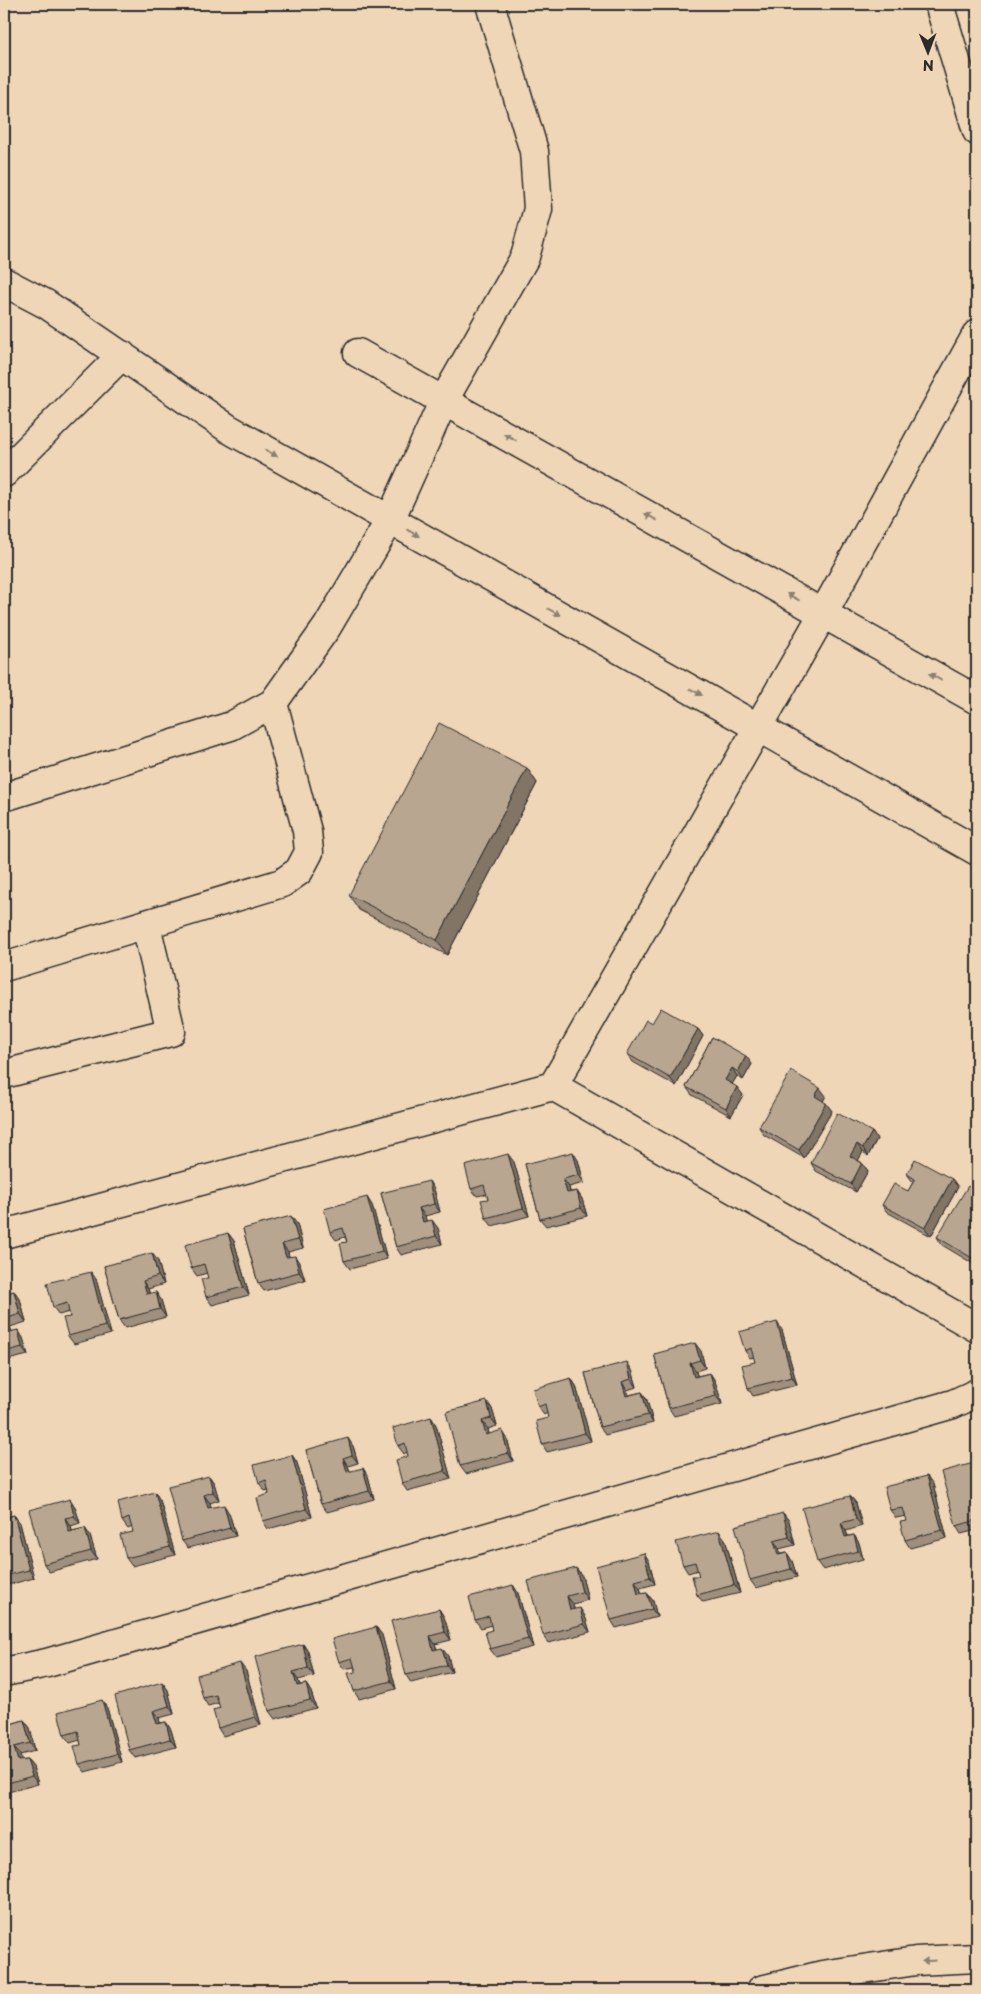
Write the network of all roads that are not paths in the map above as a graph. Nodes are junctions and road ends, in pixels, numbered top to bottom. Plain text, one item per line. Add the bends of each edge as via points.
1 (490, 4) edge
2 (939, 4) edge
3 (977, 131) edge
4 (4, 282) edge
5 (977, 334) edge
6 (358, 353) dead end
7 (122, 355) junction
8 (444, 400) junction
9 (4, 473) edge
10 (390, 520) junction
11 (823, 614) junction
12 (977, 700) edge
13 (273, 704) junction
14 (758, 727) junction
15 (4, 796) edge
16 (977, 851) edge
17 (146, 925) junction
18 (4, 967) edge
19 (4, 1074) edge
20 (553, 1086) junction
21 (4, 1234) edge
22 (977, 1328) edge
23 (977, 1393) edge
24 (4, 1672) edge
25 (977, 1958) edge
26 (761, 1990) edge

1 - 8 main road via 534,151 538,209 526,257
2 - 3 main road
4 - 7 main road via 46,304
5 - 11 main road
6 - 8 main road
7 - 9 main road
7 -> 10 main road via 229,429
8 - 10 main road
11 -> 8 main road
10 - 13 main road via 326,627
10 -> 14 main road
12 -> 11 main road
11 - 14 main road
13 - 15 main road via 231,726
13 - 17 main road via 307,832 309,852 299,871 282,883
14 - 16 main road
14 - 20 main road
17 - 18 main road
17 - 19 main road via 171,1032
20 - 21 main road
20 - 22 main road
23 - 24 main road via 953,1404 47,1663
25 -> 26 main road via 916,1961 822,1975

